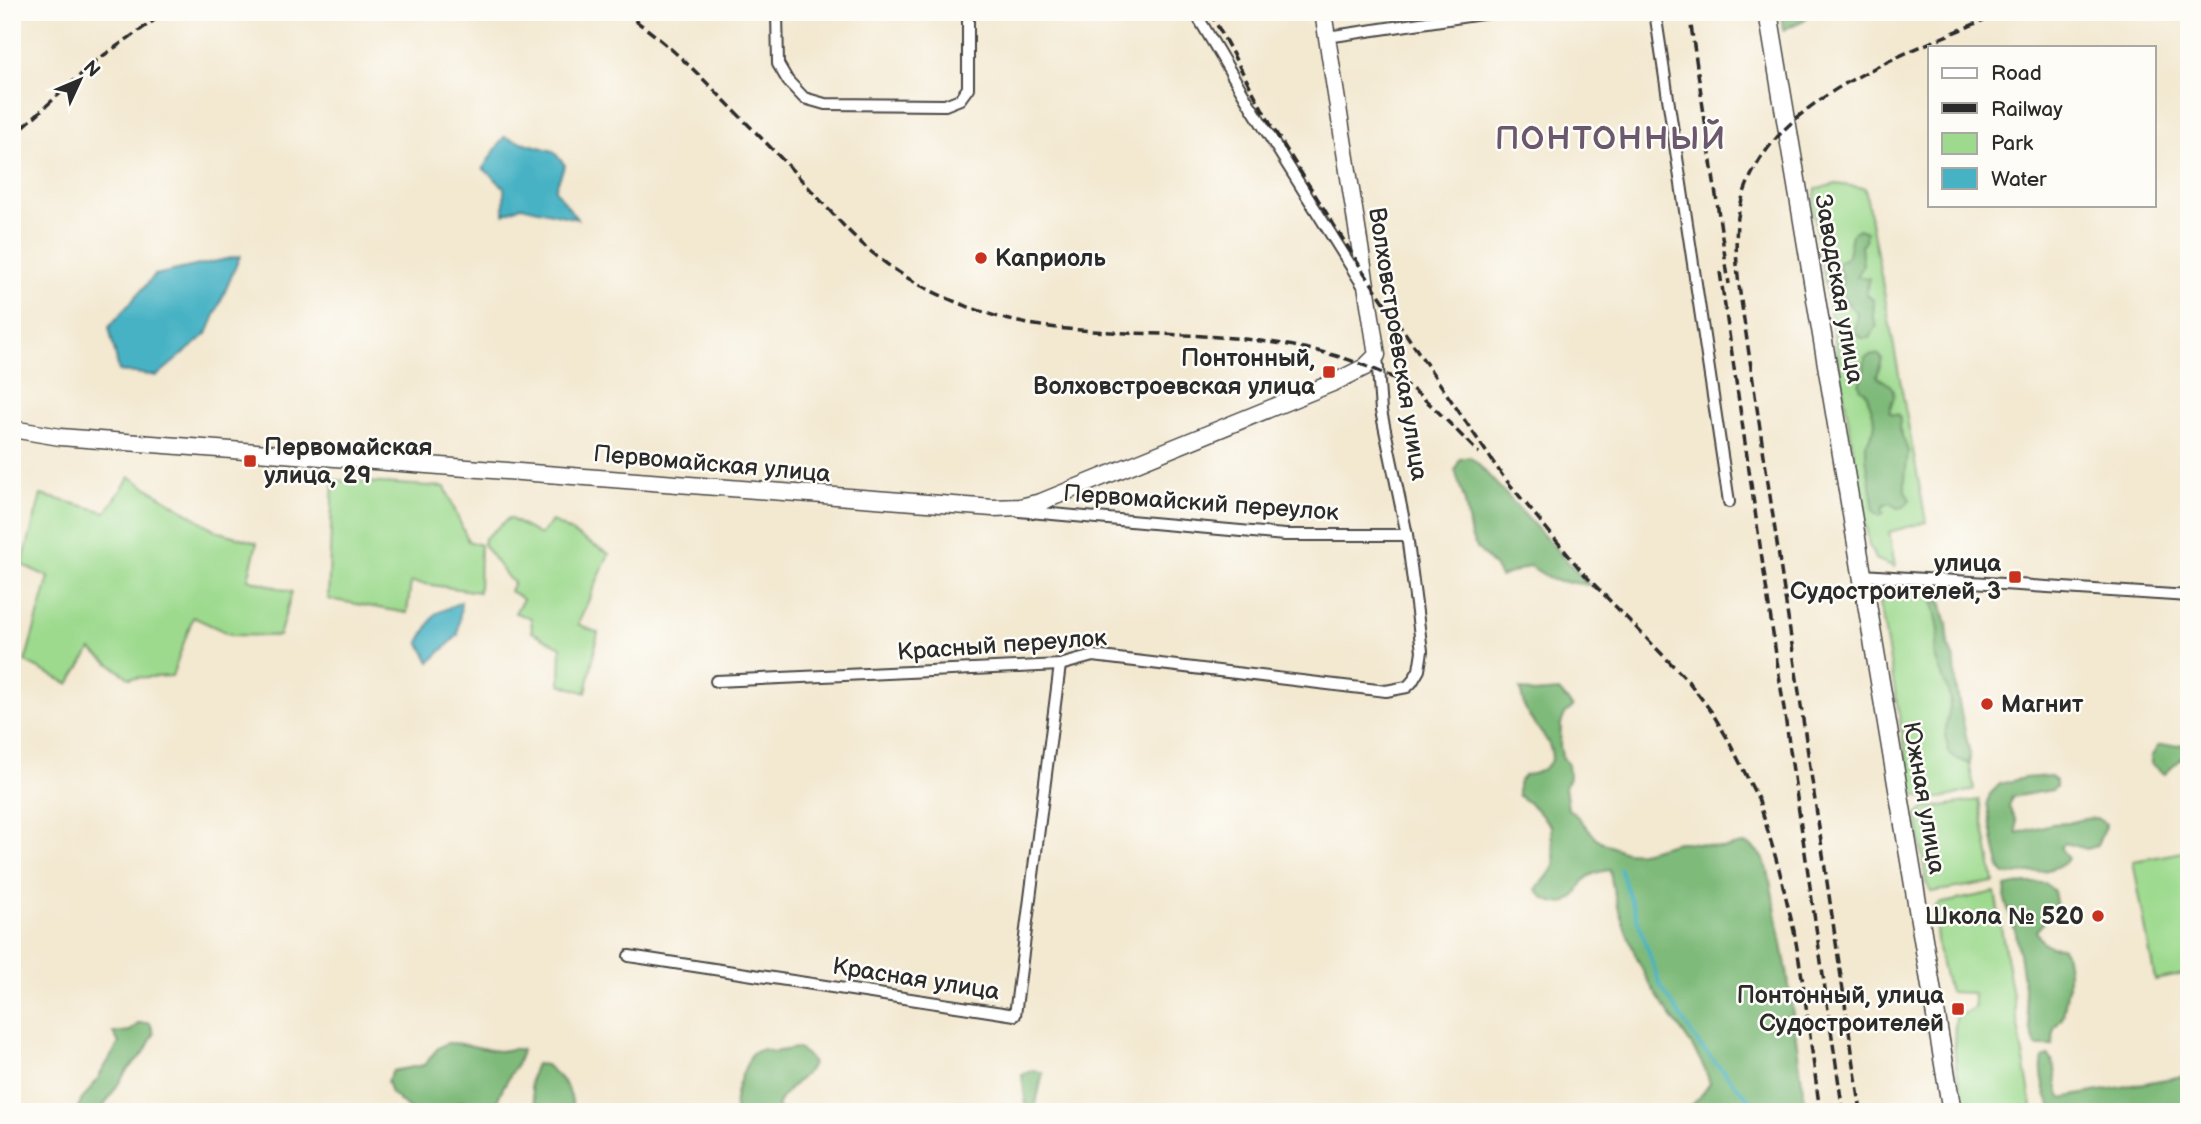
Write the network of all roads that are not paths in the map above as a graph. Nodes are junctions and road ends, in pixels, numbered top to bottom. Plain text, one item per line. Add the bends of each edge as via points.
1 (777, 12) edge
2 (968, 12) edge
3 (1195, 12) edge
4 (1323, 12) edge
5 (1495, 12) edge
6 (1655, 12) edge
7 (1768, 12) edge
8 (1327, 37) junction
9 (1367, 291) junction
10 (1377, 355) junction
11 (12, 429) edge
12 (1729, 502) dead end
13 (993, 508) junction
14 (1407, 535) junction
15 (1862, 575) junction
16 (2189, 596) edge
17 (1060, 665) junction
18 (716, 681) dead end
19 (1412, 682) joint
20 (629, 956) dead end
21 (1952, 1112) edge

1 - 2 street via 778,64 804,99 825,104 945,105 960,99 968,88
3 - 9 street
4 - 8 street, Волховстроевская улица
5 - 8 street
6 - 12 street
7 - 15 main road, Заводская улица
8 - 9 street, Волховстроевская улица
9 - 10 street, Волховстроевская улица
10 - 13 street, Первомайская улица via 1366,367 1335,382 1041,502
10 - 14 street, Волховстроевская улица via 1381,411
11 - 13 street, Первомайская улица
13 - 14 street, Первомайский переулок via 1285,535
14 - 19 street, Волховстроевская улица via 1422,651
15 - 16 street
15 - 21 main road, Южная улица
17 - 18 street, Красный переулок
17 - 19 street, Красный переулок via 1093,656 1385,691
17 - 20 street, Красная улица via 1015,1015

